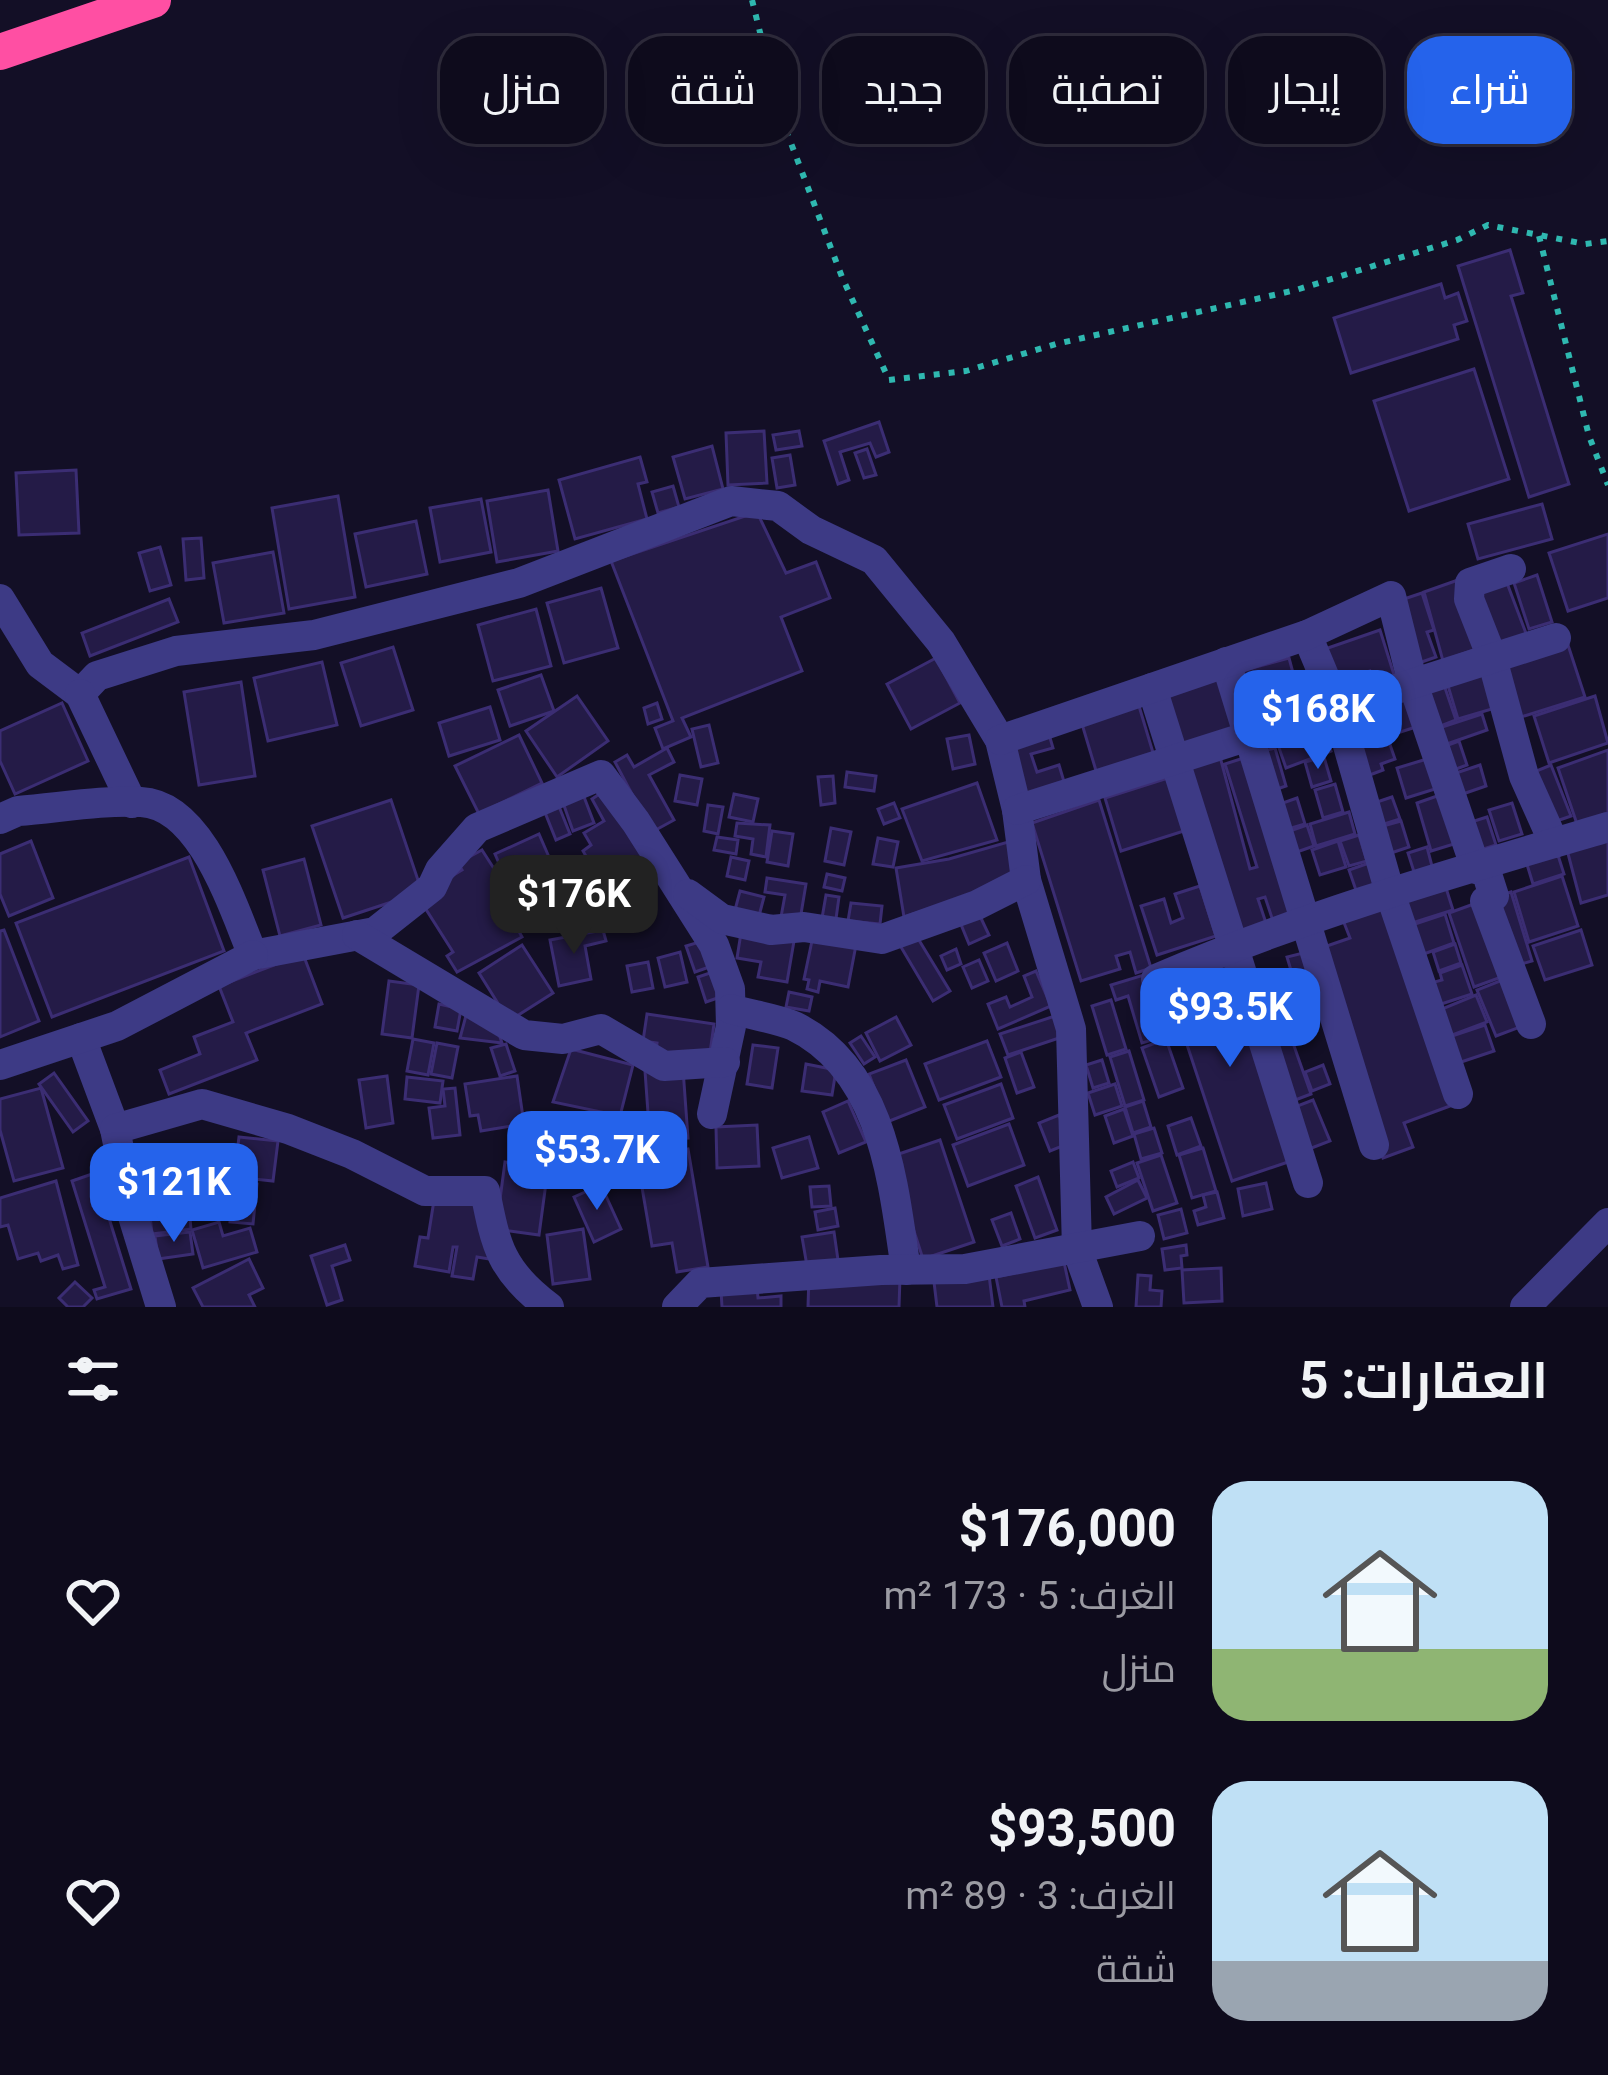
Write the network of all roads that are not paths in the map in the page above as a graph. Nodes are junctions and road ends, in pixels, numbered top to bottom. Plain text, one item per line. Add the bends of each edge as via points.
1 (153, 0) edge
2 (0, 52) edge
3 (1510, 569) dead end
4 (0, 599) edge
5 (1306, 635) junction
6 (1556, 638) dead end
7 (1491, 655) junction
8 (1226, 662) junction
9 (1413, 684) junction
10 (1152, 688) junction
11 (80, 694) junction
12 (1337, 707) junction
13 (1248, 734) junction
14 (1000, 740) junction
15 (1174, 759) junction
16 (131, 802) junction
17 (1017, 810) junction
18 (0, 819) edge
19 (1608, 827) edge
20 (1554, 843) junction
21 (1476, 868) junction
22 (670, 878) junction
23 (1026, 880) junction
24 (1390, 893) junction
25 (1304, 922) junction
26 (357, 935) junction
27 (1231, 946) junction
28 (253, 955) junction
29 (1156, 979) dead end
30 (731, 1010) junction
31 (1532, 1024) dead end
32 (81, 1038) junction
33 (725, 1062) junction
34 (0, 1066) edge
35 (1458, 1094) dead end
36 (712, 1114) dead end
37 (115, 1129) junction
38 (1374, 1144) dead end
39 (1308, 1183) dead end
40 (1608, 1223) edge
41 (1140, 1236) dead end
42 (1077, 1249) junction
43 (906, 1270) junction
44 (161, 1307) edge
45 (549, 1307) edge
46 (677, 1307) edge
47 (1099, 1307) edge
48 (1525, 1307) edge

1 - 2 highway
3 - 7 street via 1469,583
4 - 11 street via 40,664
5 - 8 street
5 - 9 street via 1391,596
5 - 12 street
6 - 7 street
7 - 9 street
7 - 20 street via 1524,776
8 - 10 street
8 - 13 street
9 - 12 street
9 - 21 street
10 - 14 street
10 - 15 street
11 - 14 street via 97,676 176,651 314,635 520,583 731,502 778,506 874,560 941,642
11 - 16 street
12 - 13 street
12 - 24 street
13 - 15 street
13 - 25 street
14 - 17 street
15 - 17 street
15 - 27 street
16 - 18 street
16 - 28 street via 176,816 206,847
17 - 23 street
19 - 20 street
20 - 21 street
21 - 24 street
21 - 31 street via 1486,871 1494,896 1486,901
22 - 23 street via 722,919 882,939
22 - 26 street via 601,775 477,828 432,887 375,932
22 - 30 street via 714,945
23 - 42 street via 1071,1029
24 - 25 street
24 - 35 street
25 - 27 street
25 - 38 street
26 - 28 street
26 - 33 street via 524,1035 563,1039 601,1029 664,1066
27 - 29 street
27 - 39 street
28 - 32 street
30 - 33 street
30 - 43 street via 794,1026 839,1058 878,1122
32 - 34 street
32 - 37 street
33 - 36 street
37 - 44 street
37 - 45 street via 202,1104 288,1129 425,1191 485,1191 496,1247 524,1288
40 - 48 street
41 - 42 street
42 - 43 street via 964,1269
42 - 47 street
43 - 46 street via 700,1283

